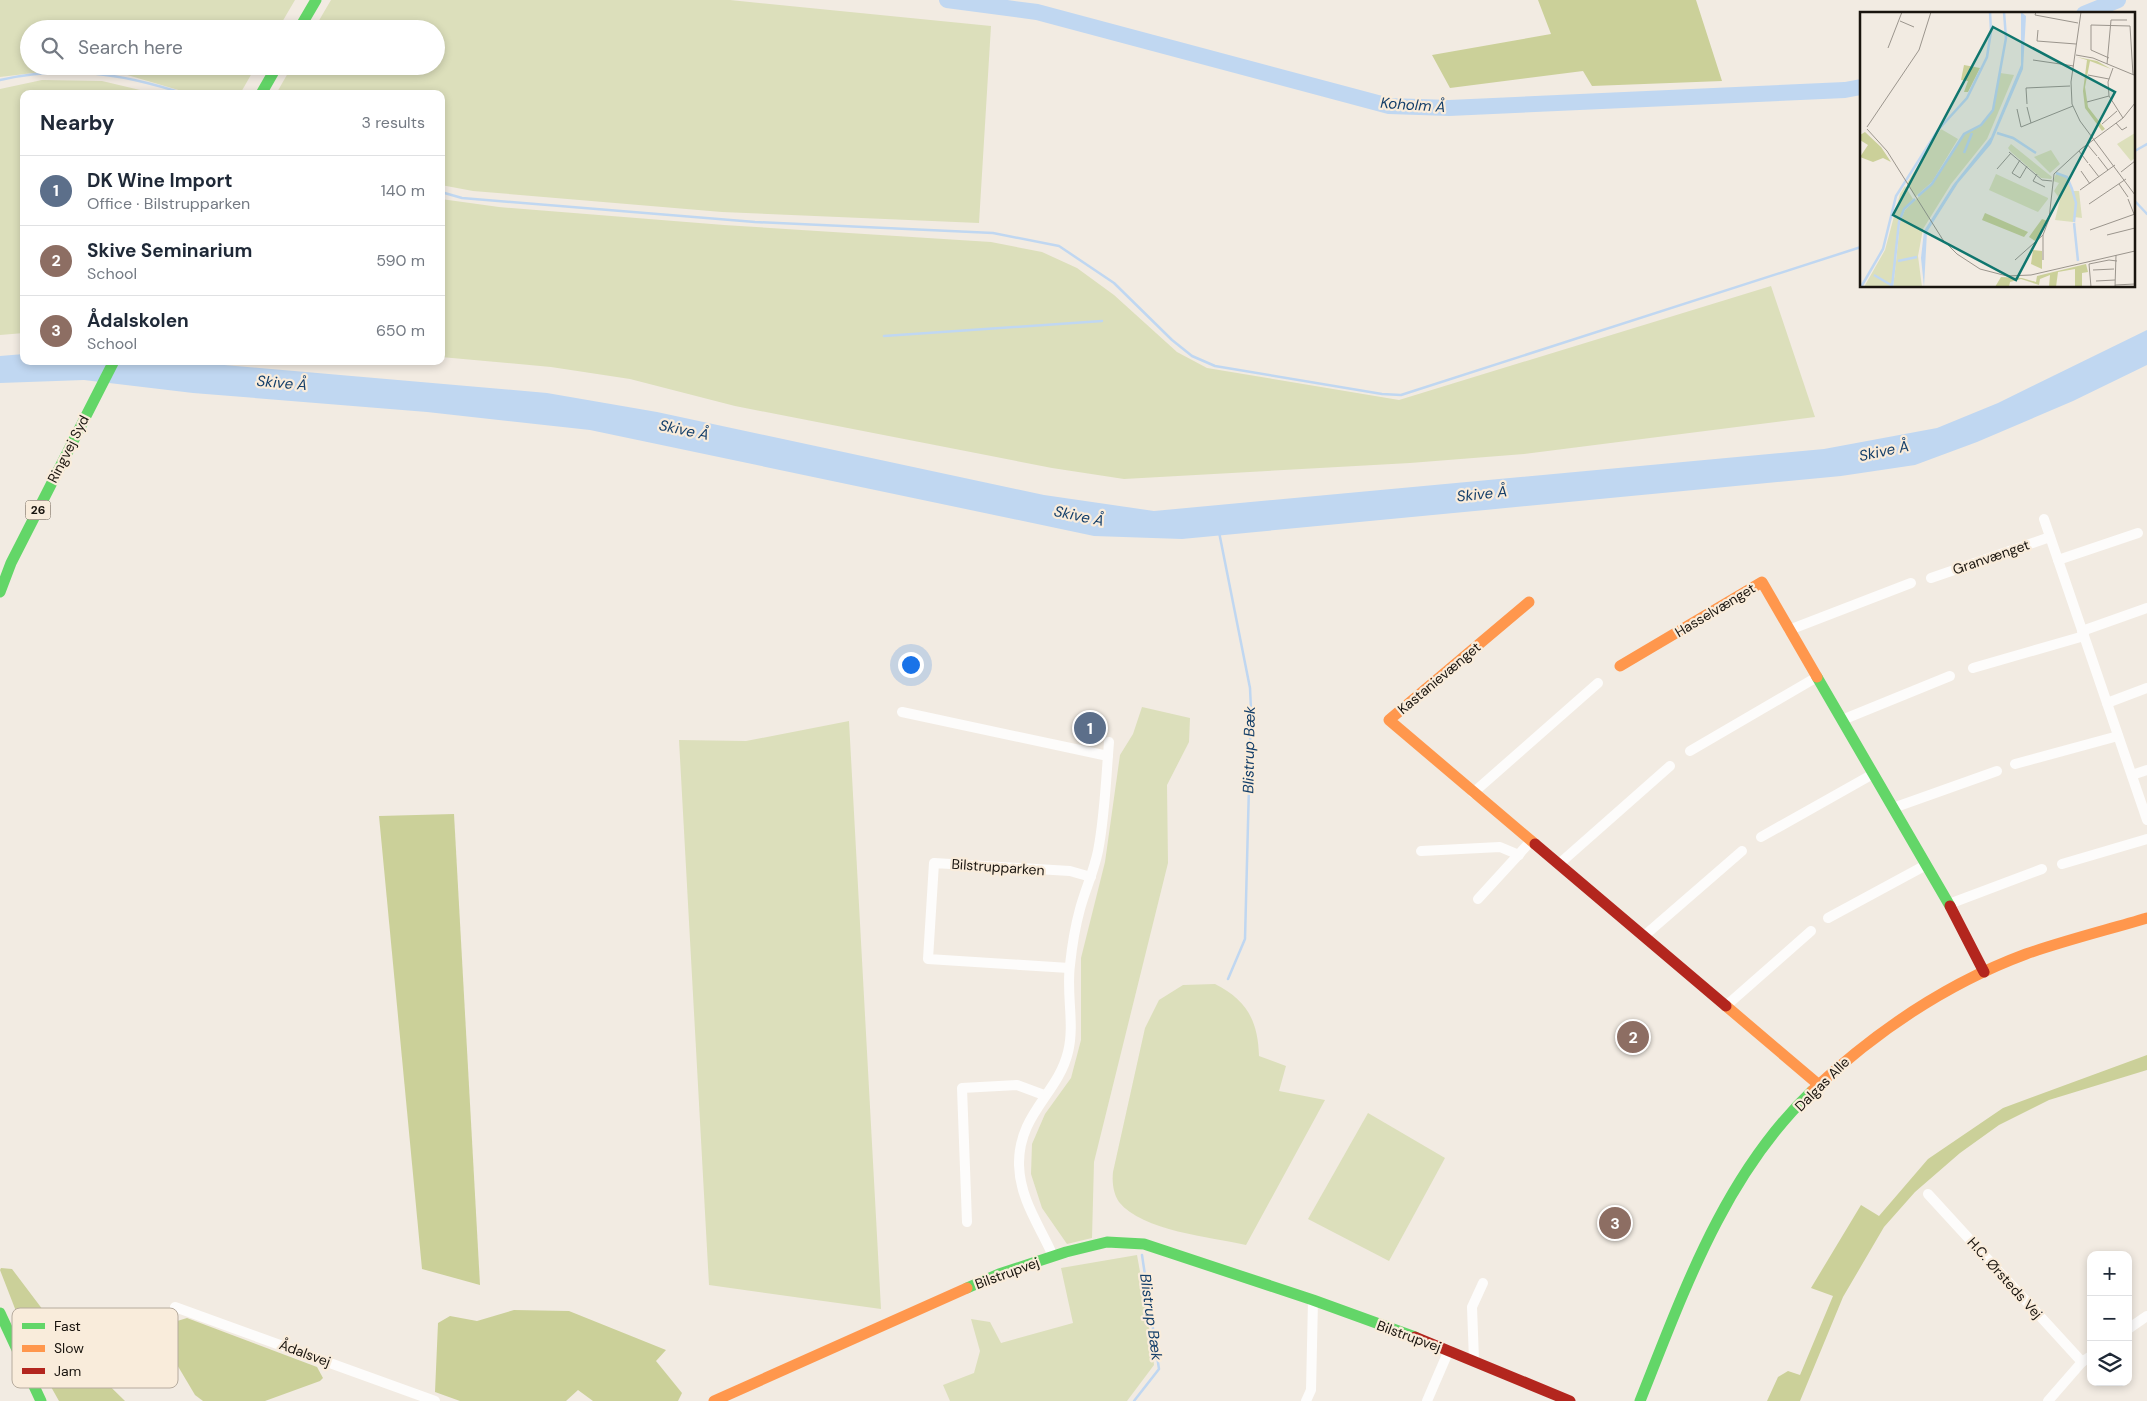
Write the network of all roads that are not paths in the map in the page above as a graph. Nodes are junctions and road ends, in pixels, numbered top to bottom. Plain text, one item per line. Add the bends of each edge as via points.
1 (316, 0) edge
2 (304, 20) edge
3 (272, 75) edge
4 (263, 90) edge
5 (112, 365) edge
6 (2044, 519) dead end
7 (2138, 532) dead end
8 (2050, 537) junction
9 (2058, 560) junction
10 (1931, 578) dead end
11 (1911, 583) dead end
12 (0, 592) edge
13 (1529, 602) dead end
14 (2147, 608) edge
15 (1789, 630) junction
16 (2083, 633) junction
17 (1620, 666) dead end
18 (1973, 668) dead end
19 (1950, 676) dead end
20 (1817, 677) junction
21 (1598, 682) dead end
22 (2147, 688) edge
23 (2107, 703) junction
24 (902, 712) dead end
25 (1842, 720) junction
26 (2118, 736) junction
27 (1109, 742) dead end
28 (1690, 751) dead end
29 (1108, 756) junction
30 (2015, 764) dead end
31 (1670, 766) dead end
32 (2147, 770) edge
33 (1997, 771) dead end
34 (1873, 774) junction
35 (2132, 775) junction
36 (1473, 793) junction
37 (1893, 808) junction
38 (2147, 820) edge
39 (1761, 837) dead end
40 (2147, 839) edge
41 (1531, 841) junction
42 (1422, 851) dead end
43 (1742, 851) dead end
44 (1520, 855) junction
45 (1559, 864) junction
46 (2062, 864) dead end
47 (1926, 865) junction
48 (2042, 869) dead end
49 (1091, 877) junction
50 (1478, 899) dead end
51 (1949, 904) junction
52 (1828, 918) dead end
53 (2147, 918) edge
54 (1810, 931) dead end
55 (1644, 936) junction
56 (1069, 968) junction
57 (1984, 972) junction
58 (1727, 1005) junction
59 (1819, 1085) junction
60 (1044, 1095) junction
61 (1928, 1194) dead end
62 (967, 1222) dead end
63 (1053, 1256) junction
64 (1483, 1283) dead end
65 (1313, 1300) junction
66 (178, 1308) edge
67 (0, 1313) edge
68 (2147, 1316) edge
69 (2132, 1326) edge
70 (12, 1339) edge
71 (1449, 1350) junction
72 (2087, 1359) edge
73 (1474, 1360) junction
74 (2082, 1362) junction
75 (35, 1388) edge
76 (1550, 1397) edge
77 (41, 1401) edge
78 (435, 1401) edge
79 (714, 1401) edge
80 (1306, 1401) edge
81 (1427, 1401) edge
82 (1570, 1401) edge
83 (1640, 1401) edge
84 (2048, 1401) edge

1 - 2 street
3 - 4 street
5 - 12 street, Ringvej Syd / 26 via 11,563
6 - 8 street
7 - 9 street
8 - 9 street
8 - 10 street, Granvænget
9 - 16 street
11 - 15 street
13 - 36 street, Kastanievænget via 1389,720
14 - 16 street
15 - 17 street, Hasselvænget via 1762,582
15 - 20 street, Hasselvænget
16 - 18 street
16 - 23 street
19 - 25 street
20 - 25 street, Hasselvænget
20 - 28 street
21 - 36 street
22 - 23 street
23 - 26 street
24 - 29 street
25 - 34 street, Hasselvænget
26 - 30 street
26 - 35 street
27 - 29 street
29 - 49 street via 1101,826
31 - 45 street
32 - 35 street
33 - 37 street
34 - 37 street, Hasselvænget
34 - 39 street
35 - 38 street
36 - 41 street, Kastanievænget
37 - 47 street, Hasselvænget
40 - 46 street
41 - 44 street
41 - 45 street, Kastanievænget
42 - 44 street via 1500,847
43 - 55 street
44 - 50 street
45 - 55 street, Kastanievænget
47 - 51 street, Hasselvænget
47 - 52 street
48 - 51 street
49 - 56 street via 1080,908
49 - 56 street, Bilstrupparken via 1070,872 934,863 928,959
51 - 57 street, Hasselvænget
53 - 57 street, Dalgas Alle via 2024,955
54 - 58 street
55 - 58 street, Kastanievænget
56 - 60 street via 1068,1053
57 - 59 street, Dalgas Alle via 1897,1020 1847,1058
58 - 59 street, Kastanievænget
59 - 83 street, Dalgas Alle via 1796,1109 1738,1184 1716,1223
60 - 62 street via 1017,1085 962,1088
60 - 63 street via 1029,1120 1019,1164 1021,1187 1028,1207
61 - 74 street, H.C. Ørsteds Vej
63 - 65 street, Bilstrupvej via 1107,1242 1144,1244
63 - 79 street, Bilstrupvej via 991,1278
64 - 73 street via 1472,1307
65 - 71 street, Bilstrupvej
65 - 80 street via 1311,1390
66 - 78 street, Ådalsvej
67 - 70 street
68 - 69 street
71 - 73 street, Bilstrupvej
71 - 81 street, Bilstrupvej
72 - 74 street
73 - 76 street, Bilstrupvej
74 - 84 street
75 - 77 street
76 - 82 street, Bilstrupvej

